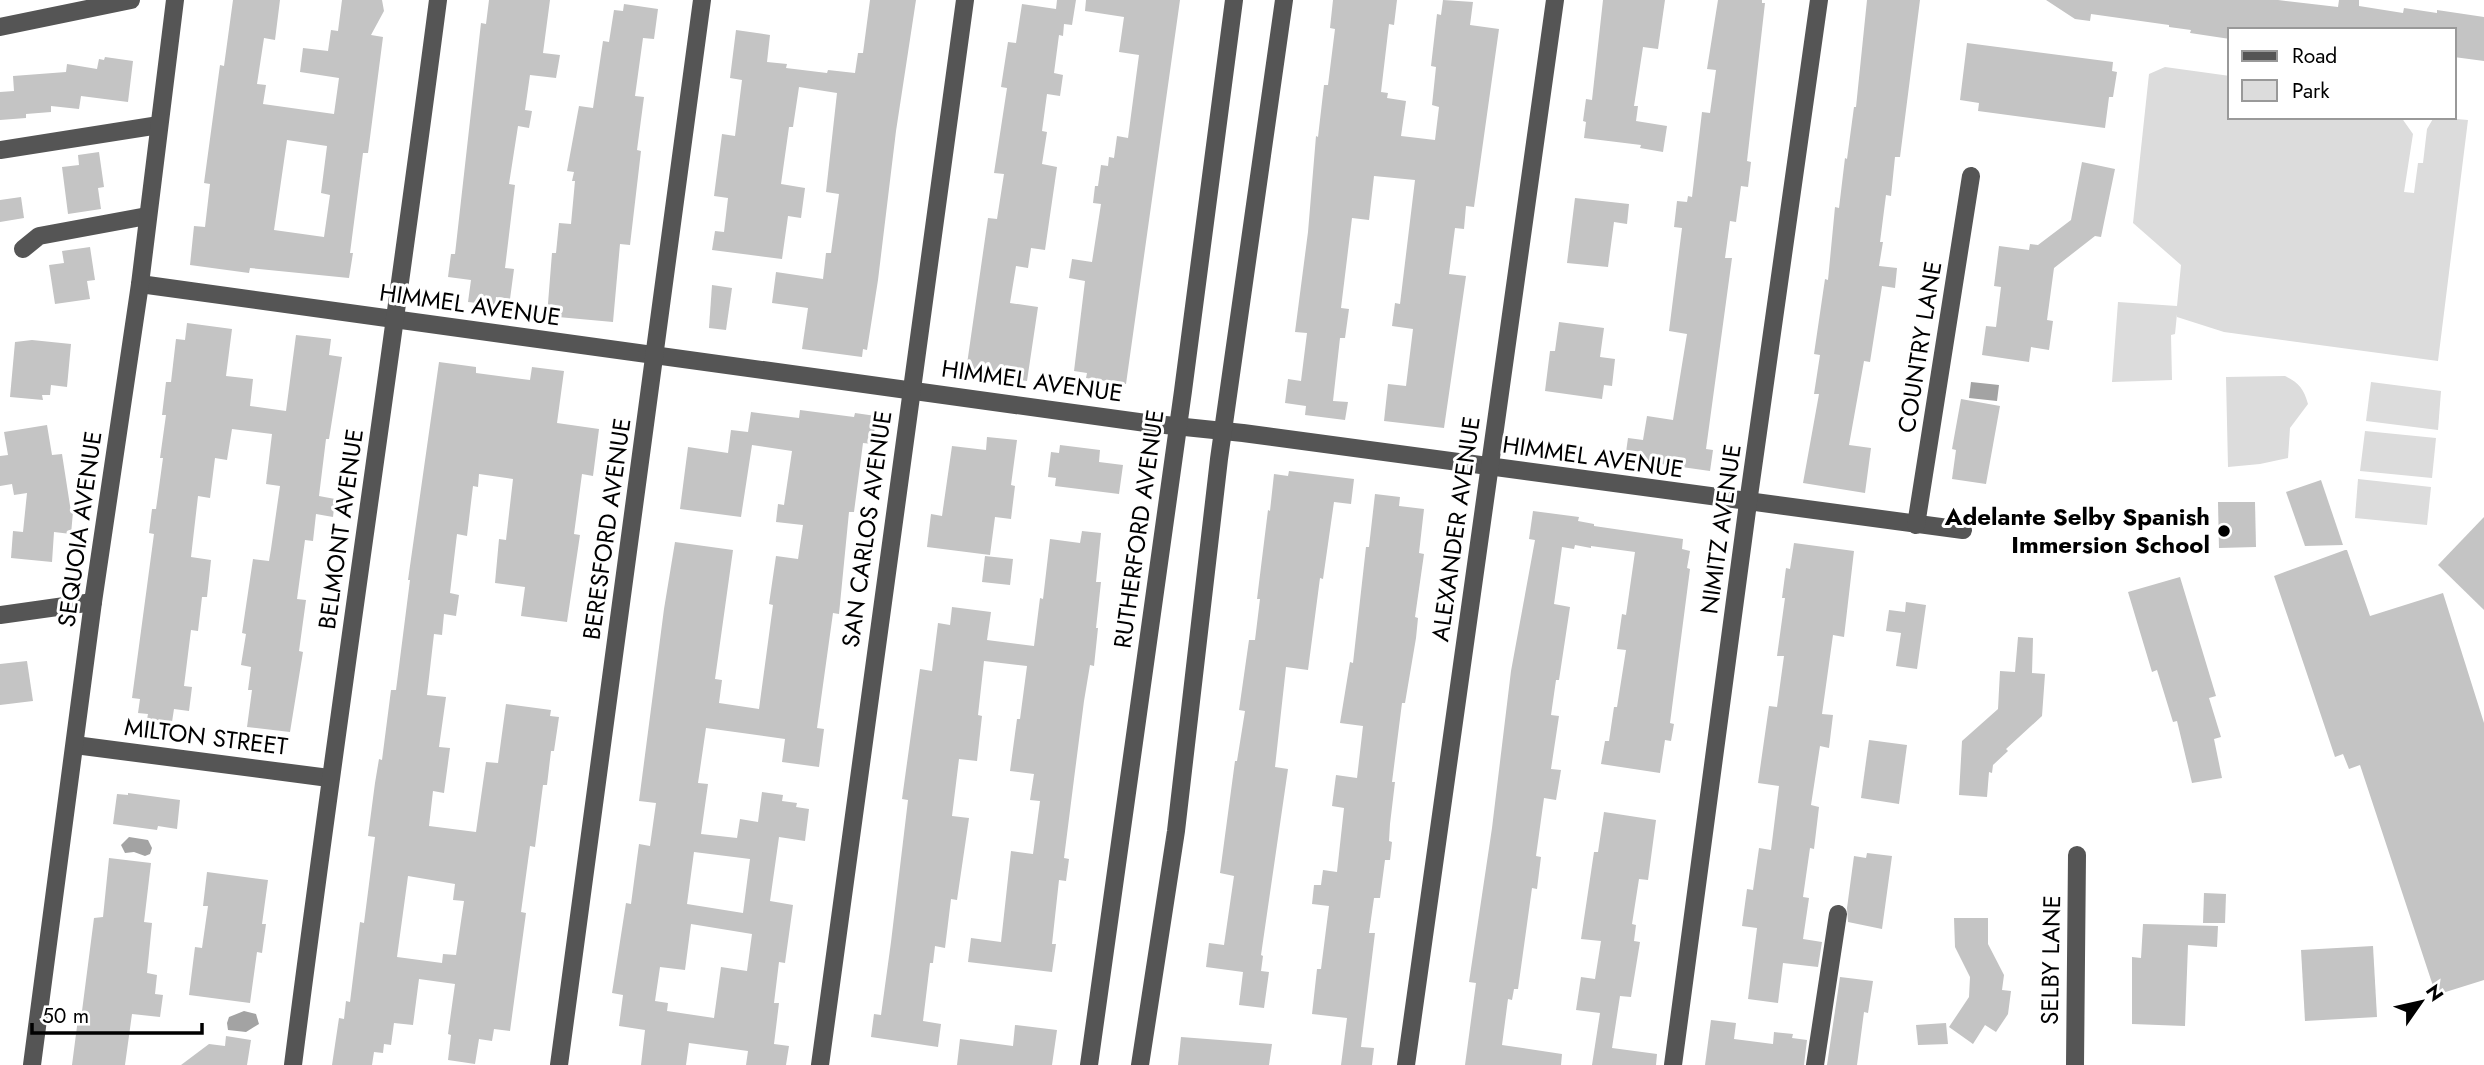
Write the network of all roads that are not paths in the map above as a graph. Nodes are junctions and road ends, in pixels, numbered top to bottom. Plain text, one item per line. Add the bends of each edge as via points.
1 (131, 0) edge
2 (176, 0) edge
3 (438, 0) edge
4 (702, 0) edge
5 (965, 0) edge
6 (1234, 0) edge
7 (1284, 0) edge
8 (1555, 0) edge
9 (1819, 0) edge
10 (0, 27) edge
11 (159, 125) junction
12 (0, 150) edge
13 (1971, 176) dead end
14 (147, 216) junction
15 (23, 249) dead end
16 (140, 284) junction
17 (396, 320) junction
18 (655, 355) junction
19 (911, 388) junction
20 (1177, 426) junction
21 (1223, 431) junction
22 (1489, 467) junction
23 (1748, 503) junction
24 (1916, 525) junction
25 (1964, 530) dead end
26 (93, 602) junction
27 (0, 615) edge
28 (75, 744) junction
29 (329, 778) junction
30 (2077, 855) dead end
31 (1838, 914) dead end
32 (32, 1065) edge
33 (293, 1065) edge
34 (559, 1065) edge
35 (820, 1065) edge
36 (1089, 1065) edge
37 (1140, 1065) edge
38 (1406, 1065) edge
39 (1673, 1065) edge
40 (1815, 1065) edge
41 (2075, 1065) edge

1 - 10 street
2 - 11 street, SEQUOIA AVENUE
3 - 17 street, BELMONT AVENUE
4 - 18 street, BERESFORD AVENUE
5 - 19 street, SAN CARLOS AVENUE
6 - 20 street, RUTHERFORD AVENUE
7 - 21 street
8 - 22 street, ALEXANDER AVENUE
9 - 23 street, NIMITZ AVENUE
11 - 12 street
11 - 14 street, SEQUOIA AVENUE
13 - 24 street, COUNTRY LANE
14 - 15 street via 39,236
14 - 16 street, SEQUOIA AVENUE
16 - 17 street, HIMMEL AVENUE
16 - 26 street, SEQUOIA AVENUE
17 - 18 street, HIMMEL AVENUE
17 - 29 street, BELMONT AVENUE
18 - 19 street, HIMMEL AVENUE
18 - 34 street, BERESFORD AVENUE
19 - 20 street, HIMMEL AVENUE
19 - 35 street, SAN CARLOS AVENUE
20 - 21 street, HIMMEL AVENUE
20 - 36 street, RUTHERFORD AVENUE
21 - 22 street, HIMMEL AVENUE
21 - 37 street via 1176,831
22 - 23 street, HIMMEL AVENUE
22 - 38 street, ALEXANDER AVENUE
23 - 24 street, HIMMEL AVENUE
23 - 39 street, NIMITZ AVENUE
24 - 25 street, HIMMEL AVENUE
26 - 27 street
26 - 28 street, SEQUOIA AVENUE
28 - 29 street, MILTON STREET
28 - 32 street, SEQUOIA AVENUE
29 - 33 street, BELMONT AVENUE
30 - 41 street, SELBY LANE
31 - 40 street

